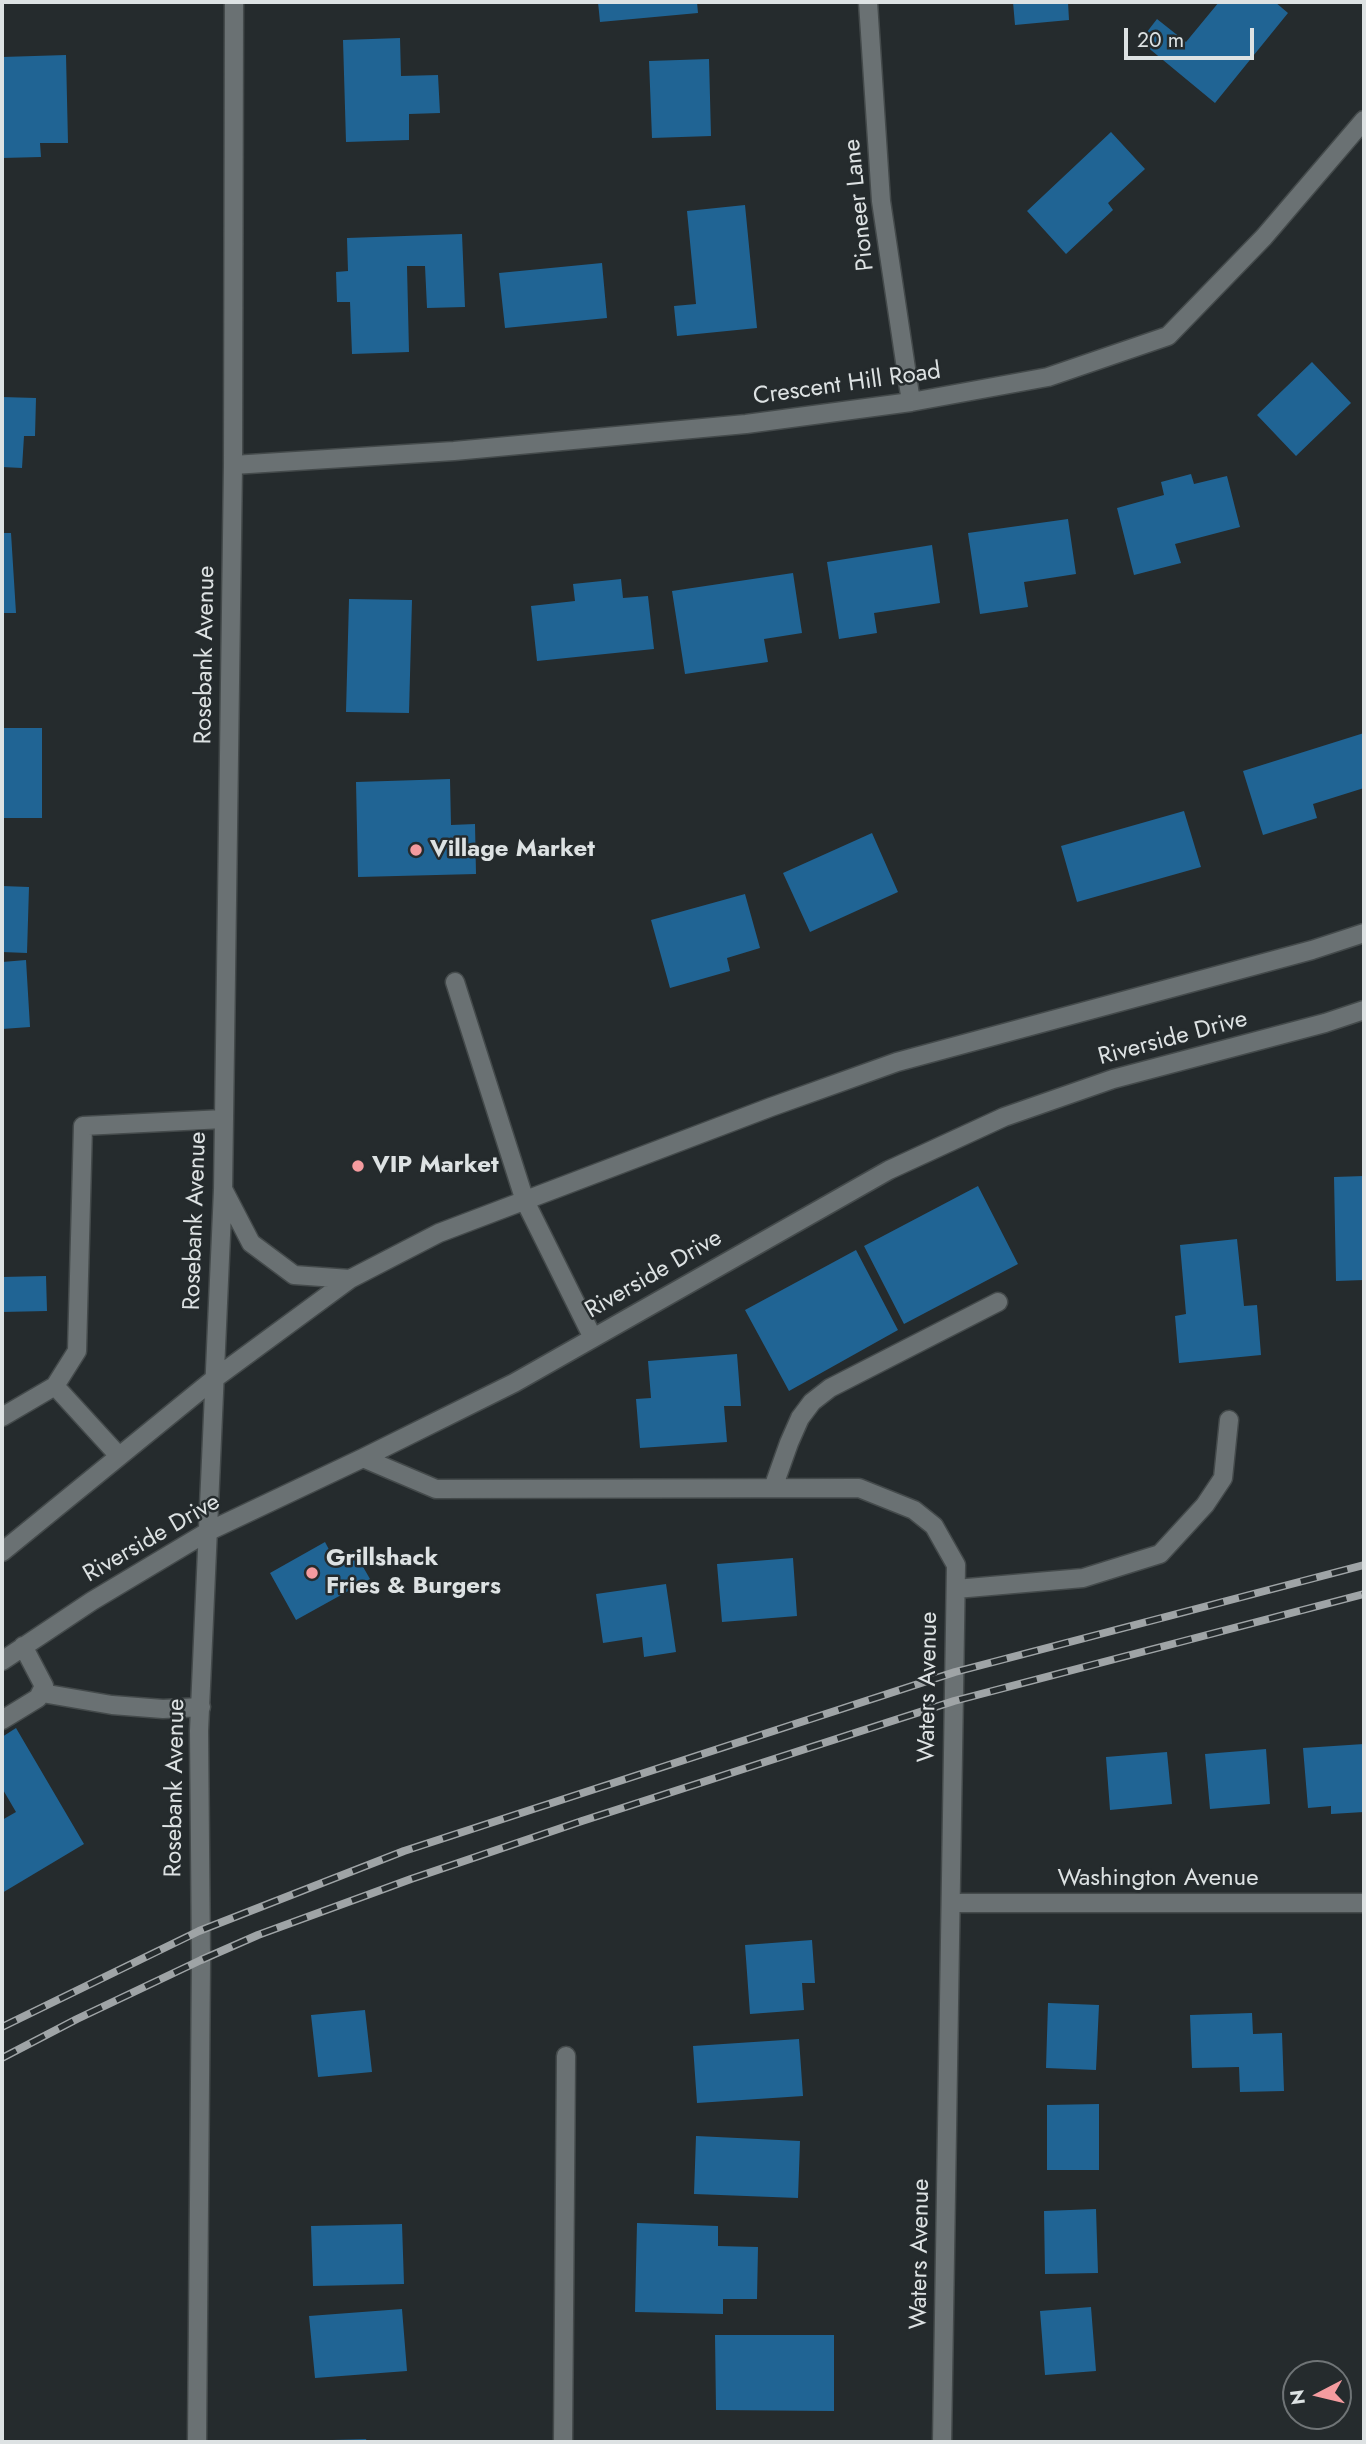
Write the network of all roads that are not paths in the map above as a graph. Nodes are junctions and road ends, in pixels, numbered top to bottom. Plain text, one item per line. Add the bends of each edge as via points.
1 (234, 2) edge
2 (868, 2) edge
3 (1364, 120) edge
4 (911, 402) junction
5 (233, 465) junction
6 (1364, 933) edge
7 (455, 982) dead end
8 (1364, 1010) edge
9 (224, 1119) junction
10 (223, 1190) junction
11 (525, 1201) junction
12 (350, 1279) junction
13 (998, 1302) dead end
14 (593, 1338) junction
15 (214, 1379) junction
16 (55, 1386) junction
17 (2, 1417) edge
18 (1229, 1420) dead end
19 (119, 1456) junction
20 (363, 1458) junction
21 (773, 1488) junction
22 (209, 1531) junction
23 (2, 1552) edge
24 (956, 1589) junction
25 (23, 1646) junction
26 (2, 1661) edge
27 (42, 1693) junction
28 (201, 1707) junction
29 (2, 1720) edge
30 (951, 1903) junction
31 (1364, 1903) edge
32 (566, 2056) dead end
33 (197, 2442) edge
34 (563, 2442) edge
35 (942, 2442) edge

1 - 5 street, Rosebank Avenue
2 - 4 street, Pioneer Lane via 881,201
3 - 4 street, Crescent Hill Road via 1264,237 1168,336 1048,377
4 - 5 street, Crescent Hill Road via 746,424 510,446
5 - 9 street, Rosebank Avenue
6 - 11 street, Riverside Drive via 897,1062
7 - 11 street
8 - 14 street, Riverside Drive via 1113,1079 1004,1117 889,1170
9 - 10 street, Rosebank Avenue
9 - 16 street via 83,1126 77,1352
10 - 12 street via 251,1243 294,1275
10 - 15 street, Rosebank Avenue
11 - 12 street, Riverside Drive via 439,1233
11 - 14 street
12 - 15 street, Riverside Drive
13 - 21 street via 830,1388 812,1402 800,1418
14 - 20 street, Riverside Drive
15 - 19 street, Riverside Drive
15 - 22 street, Rosebank Avenue
16 - 17 street
16 - 19 street
18 - 24 street via 1223,1478 1160,1554 1083,1578
19 - 23 street, Riverside Drive
20 - 21 street, Waters Avenue via 436,1489
20 - 22 street, Riverside Drive
21 - 24 street, Waters Avenue via 859,1488 914,1510 934,1526 956,1565
22 - 25 street, Riverside Drive
22 - 28 street, Rosebank Avenue
24 - 30 street, Waters Avenue
25 - 26 street, Riverside Drive
25 - 27 street via 44,1686
27 - 28 street via 112,1705
27 - 29 street
28 - 33 street, Rosebank Avenue
30 - 31 street, Washington Avenue
30 - 35 street, Waters Avenue
32 - 34 street

